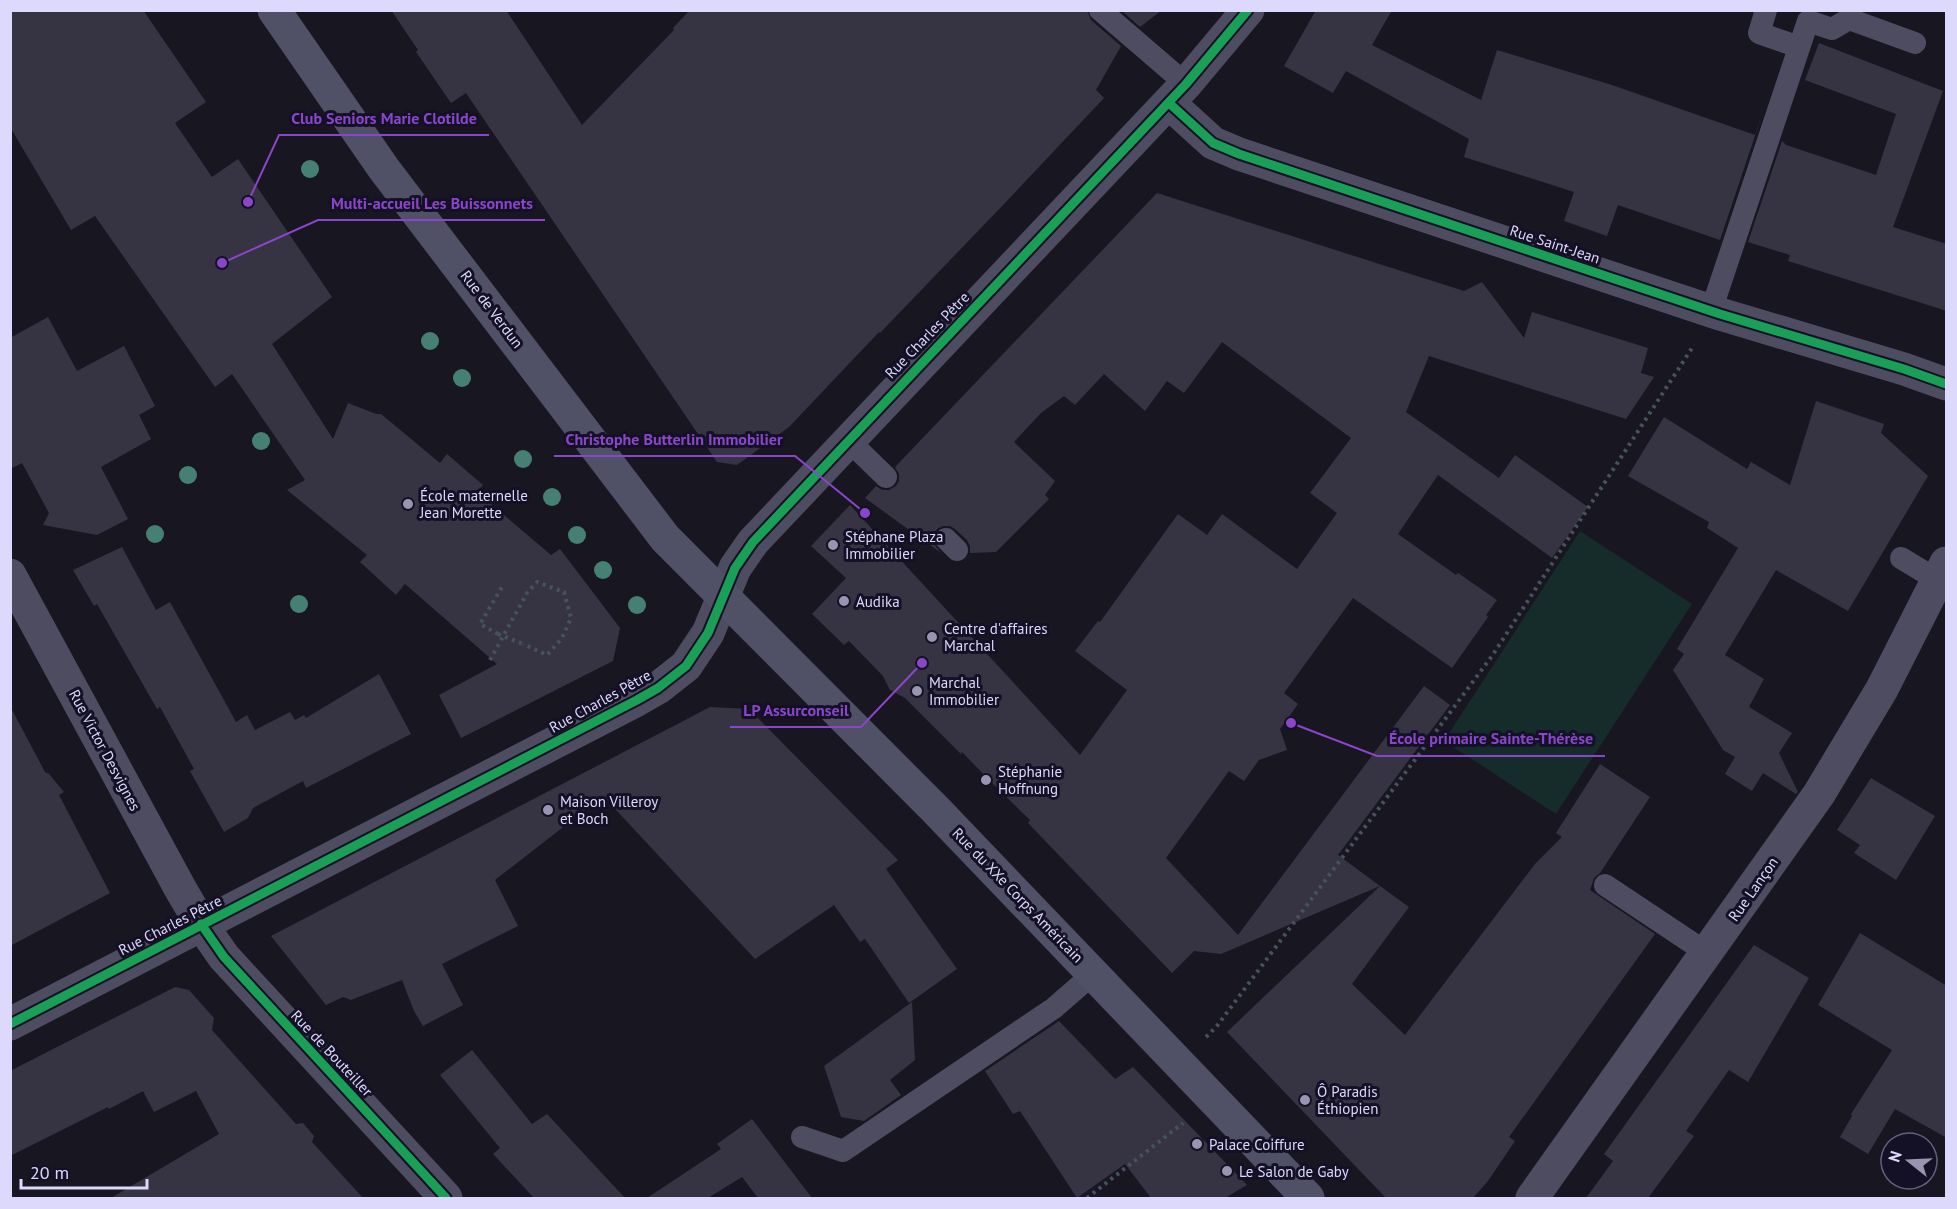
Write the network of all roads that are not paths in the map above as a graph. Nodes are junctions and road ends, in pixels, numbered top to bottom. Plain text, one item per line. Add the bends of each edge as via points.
1 (274, 10) edge
2 (1100, 10) edge
3 (1248, 10) edge
4 (1766, 10) edge
5 (1915, 43) dead end
6 (1799, 47) junction
7 (1178, 94) junction
8 (1716, 313) junction
9 (1947, 384) edge
10 (848, 440) junction
11 (886, 477) dead end
12 (1901, 558) dead end
13 (1943, 572) edge
14 (10, 575) edge
15 (723, 597) junction
16 (1605, 885) dead end
17 (201, 924) junction
18 (1707, 953) junction
19 (1093, 974) junction
20 (10, 1024) edge
21 (801, 1137) dead end
22 (446, 1198) edge
23 (1308, 1198) edge
24 (1532, 1198) edge

1 - 15 main road, Rue de Verdun via 384,169 665,538
2 - 7 lane
3 - 7 street, Rue Charles Pêtre
4 - 6 lane via 1759,33
5 - 6 lane via 1849,19 1832,29 1808,21
6 - 8 lane
7 - 8 street, Rue Saint-Jean via 1213,143 1239,154
7 - 10 street, Rue Charles Pêtre
8 - 9 street, Rue Saint-Jean
10 - 11 lane
10 - 15 street, Rue Charles Pêtre via 753,542 735,568
12 - 13 lane
13 - 18 street, Rue Lançon via 1882,689 1819,794
14 - 17 street, Rue Victor Desvignes
15 - 17 street, Rue Charles Pêtre via 708,633 686,666 658,688
15 - 19 main road, Rue du XXe Corps Américain via 936,809
16 - 18 lane
17 - 20 street, Rue Charles Pêtre
17 - 22 street, Rue de Bouteiller via 224,957
18 - 24 street, Rue Lançon
19 - 21 lane via 1054,1008 843,1151
19 - 23 main road, Rue du XXe Corps Américain

